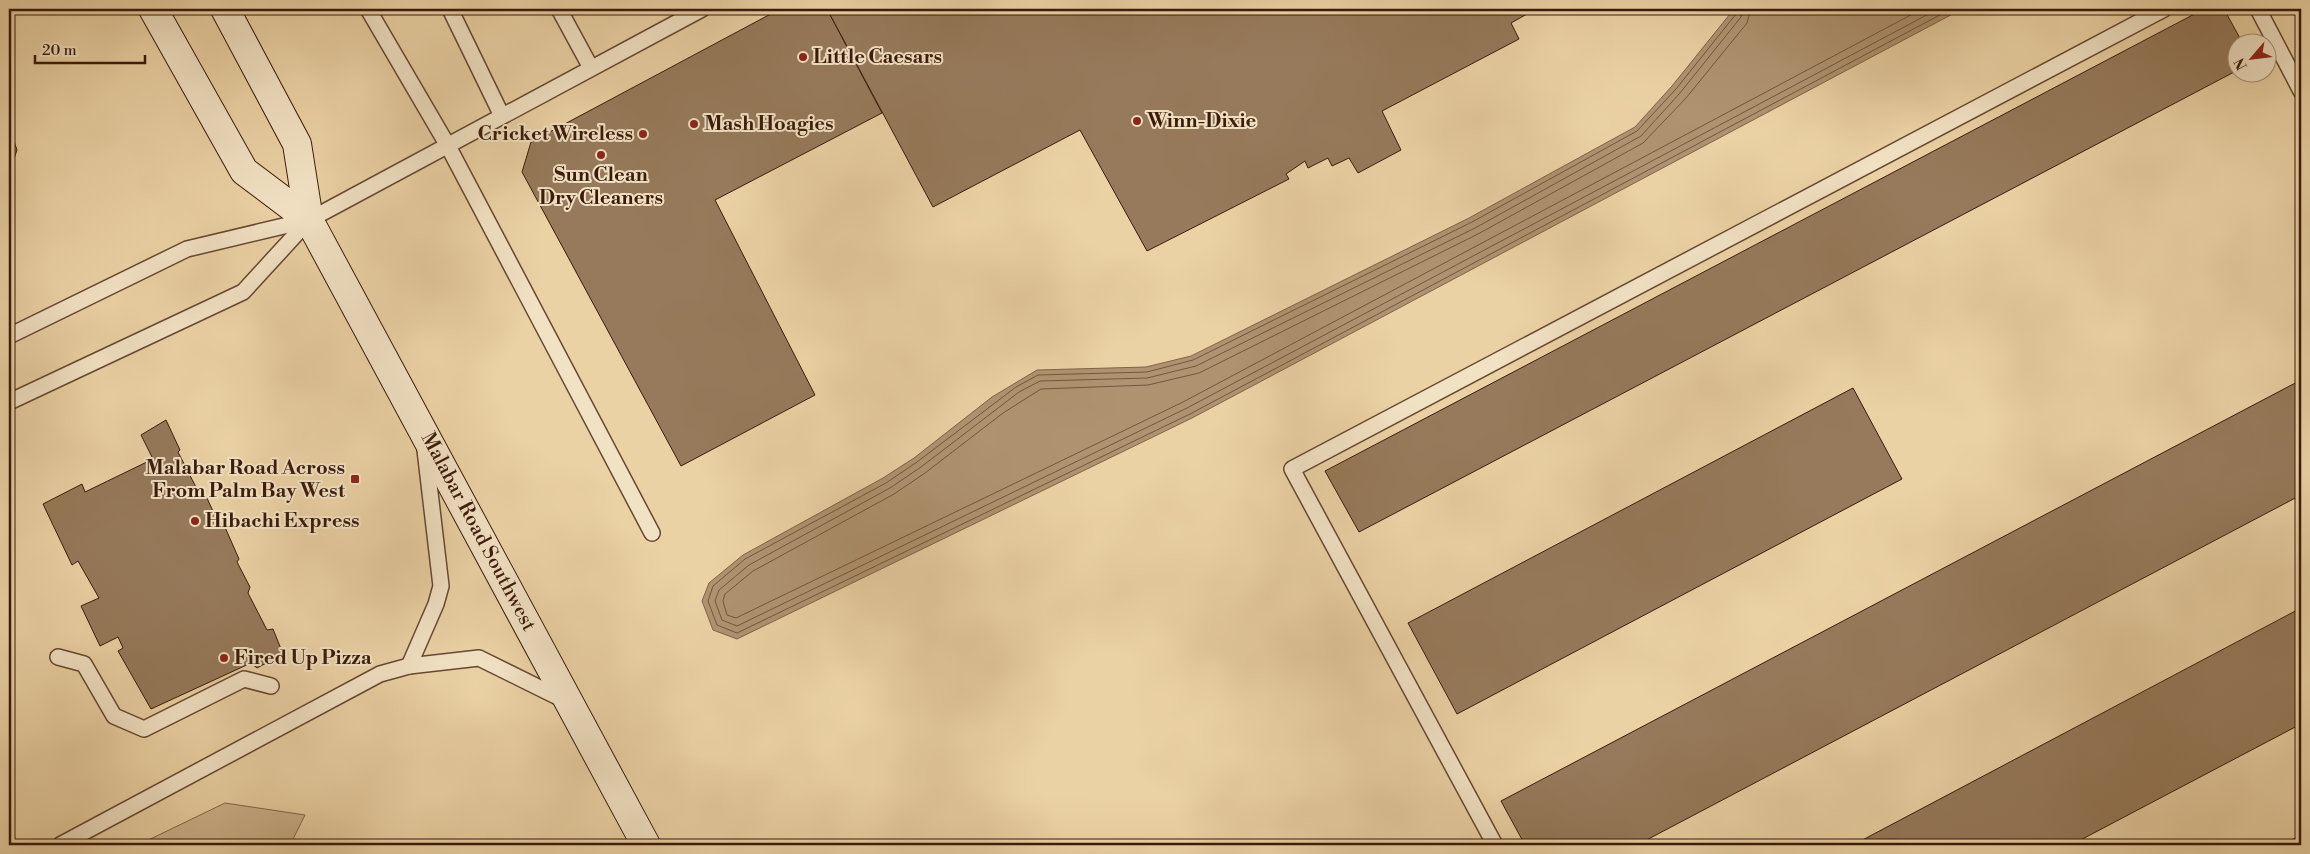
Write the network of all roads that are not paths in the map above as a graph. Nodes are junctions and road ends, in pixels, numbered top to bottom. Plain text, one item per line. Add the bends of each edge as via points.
1 (152, 9) edge
2 (225, 9) edge
3 (368, 9) edge
4 (450, 9) edge
5 (559, 9) edge
6 (702, 9) edge
7 (2164, 9) edge
8 (2258, 9) edge
9 (676, 15) edge
10 (590, 68) junction
11 (2301, 91) edge
12 (502, 116) junction
13 (448, 146) junction
14 (309, 220) junction
15 (9, 336) edge
16 (9, 402) edge
17 (423, 431) junction
18 (652, 533) dead end
19 (58, 657) dead end
20 (409, 666) junction
21 (271, 686) dead end
22 (570, 703) junction
23 (60, 845) edge
24 (646, 845) edge
25 (1495, 845) edge

1 - 14 main road, Malabar Road Southwest via 244,171
2 - 14 main road, Malabar Road Southwest via 297,144
3 - 13 lane
4 - 12 lane
5 - 10 lane
6 - 9 lane
7 - 25 lane via 1292,469
8 - 11 lane
9 - 10 lane
10 - 12 lane
12 - 13 lane
13 - 14 lane
13 - 18 lane
14 - 15 lane via 187,248
14 - 16 lane via 242,292
14 - 17 main road, Malabar Road Southwest
17 - 20 lane via 440,586 436,604
17 - 22 main road, Malabar Road Southwest
19 - 21 lane via 84,664 114,716 144,729 244,679
20 - 22 lane via 479,658
20 - 23 lane via 380,674
22 - 24 main road, Malabar Road Southwest

